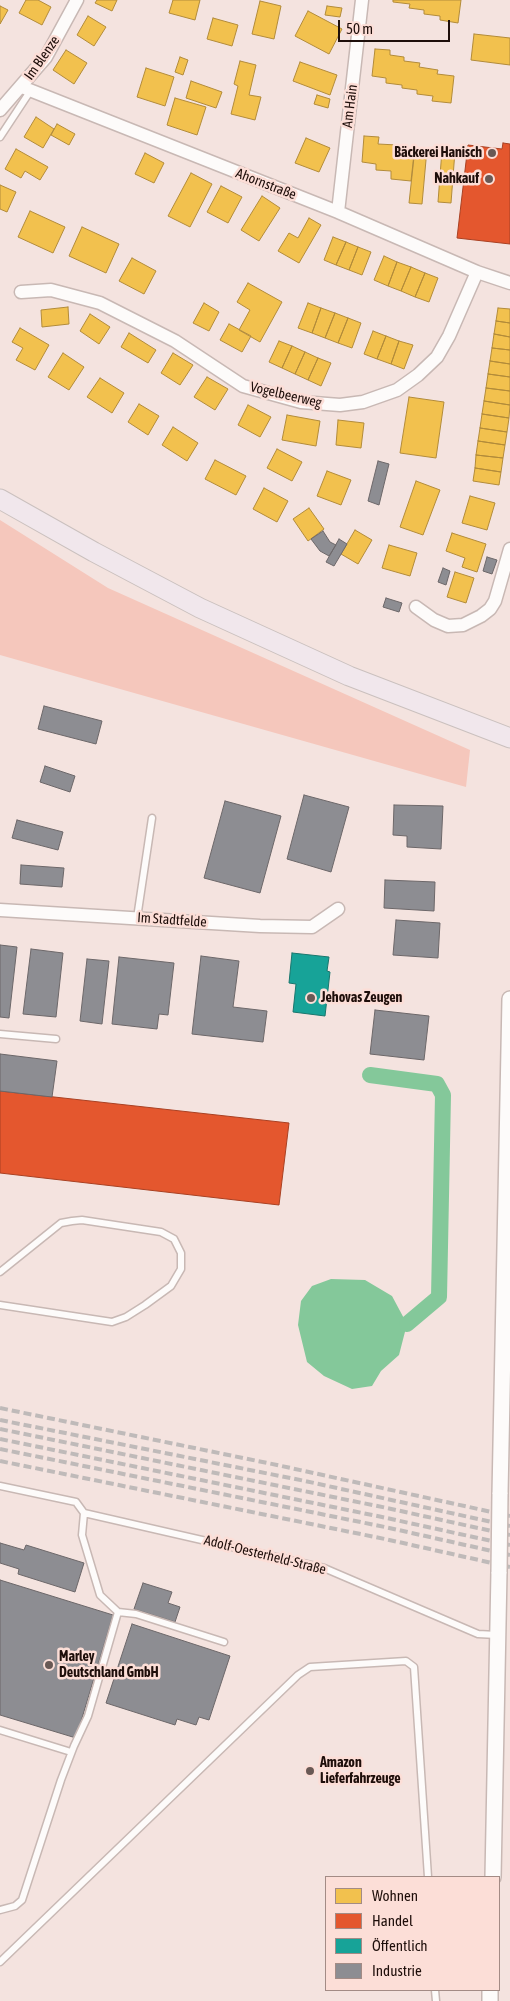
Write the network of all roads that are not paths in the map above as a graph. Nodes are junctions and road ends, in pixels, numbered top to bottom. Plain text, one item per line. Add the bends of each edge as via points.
1 (77, 0) edge
2 (362, 0) edge
3 (26, 88) junction
4 (0, 110) edge
5 (0, 138) edge
6 (338, 212) junction
7 (477, 272) junction
8 (510, 283) edge
9 (21, 292) dead end
10 (0, 499) edge
11 (510, 549) edge
12 (416, 607) dead end
13 (510, 738) edge
14 (152, 818) dead end
15 (338, 909) dead end
16 (0, 910) edge
17 (137, 918) junction
18 (510, 1000) edge
19 (0, 1034) edge
20 (56, 1039) dead end
21 (0, 1272) edge
22 (0, 1305) edge
23 (0, 1486) edge
24 (84, 1513) junction
25 (118, 1612) junction
26 (497, 1635) junction
27 (224, 1642) dead end
28 (0, 1730) edge
29 (72, 1752) junction
30 (428, 1876) edge
31 (493, 1876) edge
32 (0, 1910) edge
33 (0, 1962) edge

1 - 3 street, Im Blenze
2 - 6 street, Am Hain
3 - 4 street, Im Blenze
3 - 5 lane
3 - 6 street, Ahornstraße
6 - 7 street, Ahornstraße
7 - 8 street, Ahornstraße
7 - 9 street, Vogelbeerweg via 437,357 397,390 363,402 340,405 301,402 243,386 175,341 100,303 51,290
10 - 13 main road via 200,608 349,676
11 - 12 street via 495,601 480,616 463,624 448,626
14 - 17 lane
15 - 17 street, Im Stadtfelde via 312,927
16 - 17 street, Im Stadtfelde
18 - 26 street, bridge
19 - 20 lane
21 - 22 lane via 61,1223 72,1221 161,1232 174,1239 181,1253 181,1269 171,1286 145,1306 112,1322
23 - 24 lane via 76,1502
24 - 25 lane via 82,1534 100,1595
24 - 26 lane, Adolf-Oesterheld-Straße via 324,1568 478,1634
25 - 27 lane via 136,1614
25 - 29 lane via 88,1716
26 - 31 street
28 - 29 lane
29 - 32 lane via 22,1900 15,1906
30 - 33 lane via 414,1668 406,1661 310,1667

